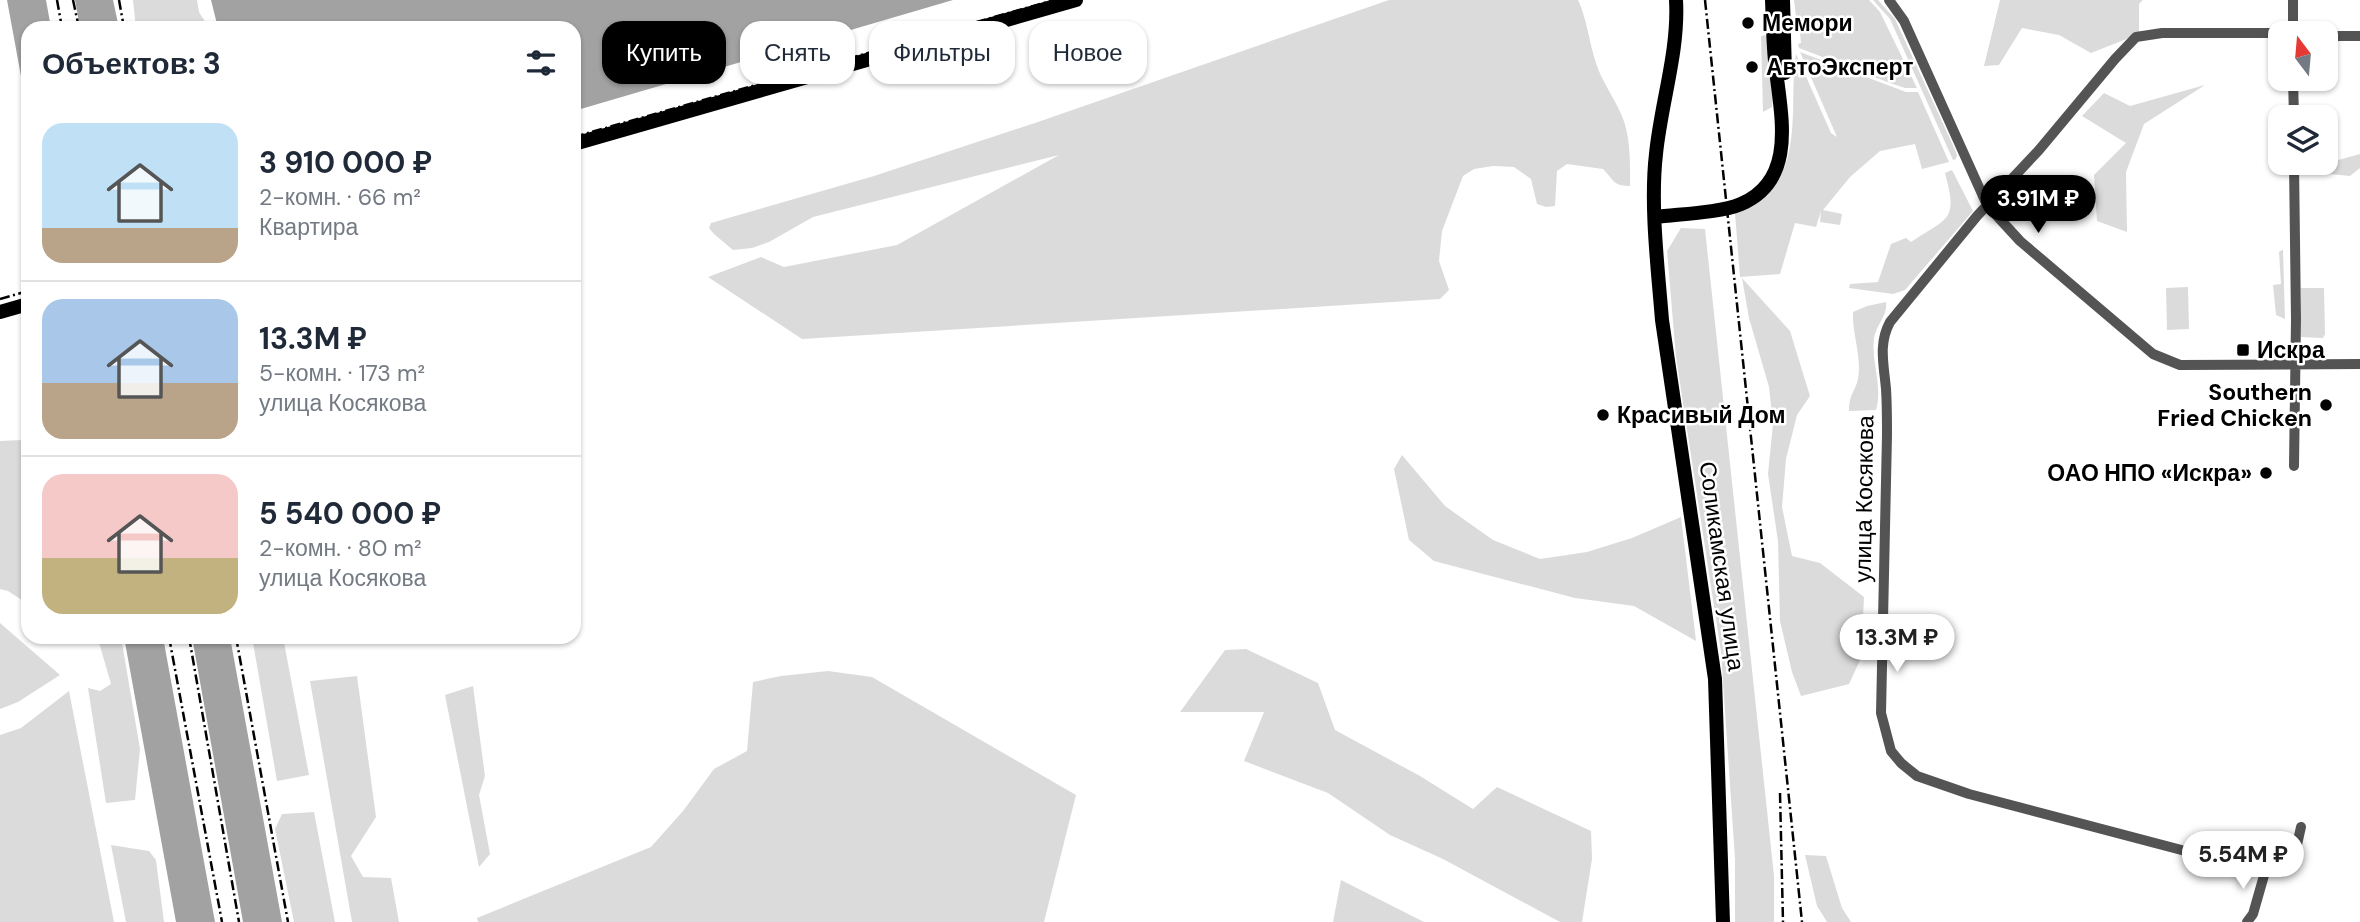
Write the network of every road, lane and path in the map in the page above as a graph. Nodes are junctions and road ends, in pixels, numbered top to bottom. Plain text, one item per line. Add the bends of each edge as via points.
1 (1076, 0) edge
2 (1676, 0) edge
3 (1772, 0) edge
4 (1783, 0) edge
5 (1889, 0) edge
6 (2293, 0) edge
7 (2294, 21) edge
8 (2268, 33) edge
9 (2338, 36) edge
10 (2360, 36) edge
11 (1782, 106) junction
12 (581, 142) edge
13 (2294, 175) edge
14 (1987, 205) junction
15 (1656, 217) junction
16 (21, 306) edge
17 (0, 312) edge
18 (2295, 365) junction
19 (2360, 365) edge
20 (2294, 466) dead end
21 (2301, 827) dead end
22 (2265, 872) junction
23 (1723, 922) edge
24 (2247, 922) edge

1 - 12 main road
2 - 15 main road, Соликамская улица via 1654,175
3 - 11 main road
4 - 11 main road
5 - 14 street via 1904,21
6 - 7 street
8 - 14 street, улица Косякова via 2136,37
9 - 10 street
11 - 15 main road via 1779,159 1754,195 1733,206
13 - 18 street
14 - 18 street via 2020,241 2164,360 2191,366
14 - 22 street, улица Косякова via 1883,335 1887,435 1881,713 1891,751 1917,776 1969,794
15 - 23 main road, Соликамская улица via 1662,320 1715,679
16 - 17 main road
18 - 19 street
18 - 20 street
21 - 22 street via 2296,849 2282,872
22 - 24 street

